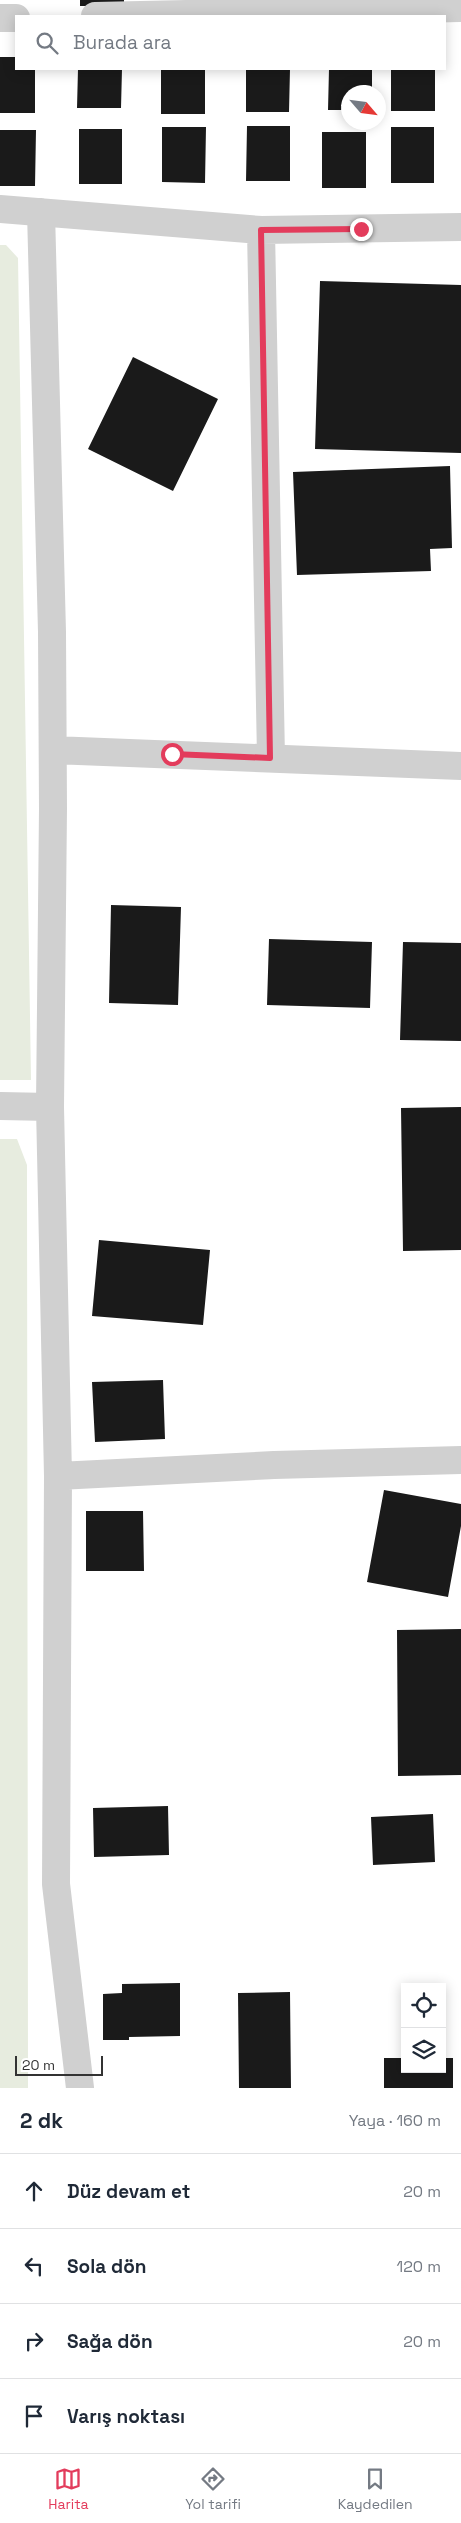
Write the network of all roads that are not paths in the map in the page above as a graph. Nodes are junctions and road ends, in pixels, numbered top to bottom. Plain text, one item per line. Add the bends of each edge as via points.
1 (461, 8) edge
2 (141, 15) edge
3 (0, 18) edge
4 (15, 18) edge
5 (0, 209) edge
6 (40, 212) junction
7 (461, 227) edge
8 (261, 230) junction
9 (53, 750) junction
10 (270, 758) junction
11 (461, 766) edge
12 (0, 1106) edge
13 (50, 1107) junction
14 (461, 1460) edge
15 (58, 1476) junction
16 (80, 2088) edge

1 - 2 street
3 - 4 street
5 - 6 street
6 - 8 street
6 - 9 street
7 - 8 street
8 - 10 street
9 - 10 street
9 - 13 street
10 - 11 street
12 - 13 street
13 - 15 street
14 - 15 street
15 - 16 street via 56,1884

